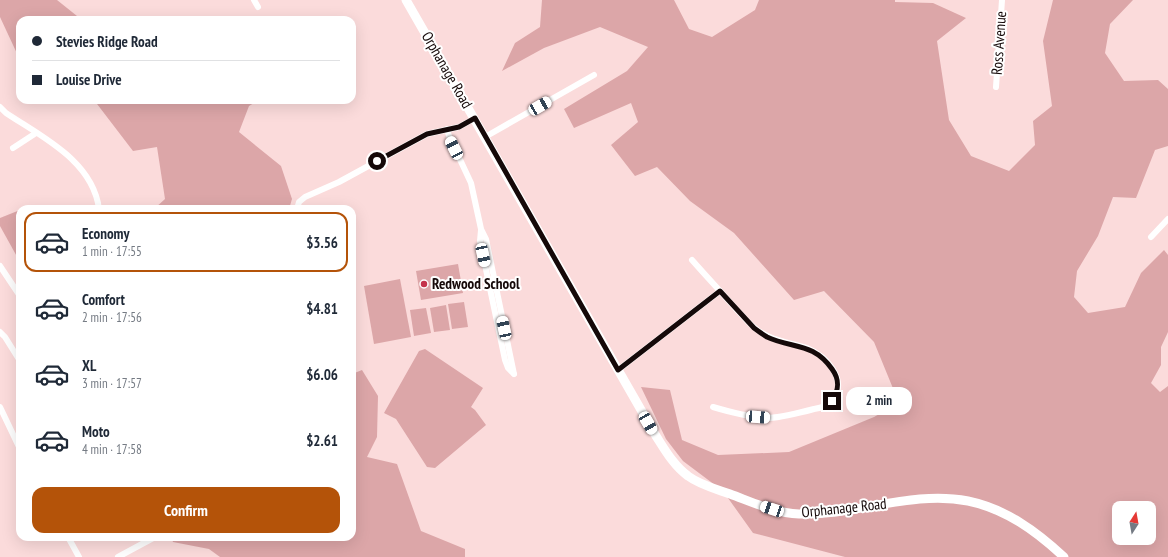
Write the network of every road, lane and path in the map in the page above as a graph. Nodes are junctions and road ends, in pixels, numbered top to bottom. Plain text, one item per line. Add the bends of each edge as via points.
1 (254, 0) edge
2 (406, 0) edge
3 (1002, 0) edge
4 (258, 7) dead end
5 (594, 75) dead end
6 (996, 87) dead end
7 (0, 108) edge
8 (475, 118) junction
9 (447, 129) junction
10 (36, 133) junction
11 (486, 137) junction
12 (13, 148) dead end
13 (98, 205) edge
14 (299, 205) edge
15 (1168, 220) edge
16 (481, 229) junction
17 (1151, 237) dead end
18 (692, 260) dead end
19 (0, 266) edge
20 (16, 290) edge
21 (720, 291) junction
22 (0, 332) edge
23 (16, 355) edge
24 (618, 370) junction
25 (0, 407) edge
26 (712, 407) dead end
27 (16, 441) edge
28 (70, 541) edge
29 (148, 541) edge
30 (79, 557) edge
31 (118, 557) edge
32 (1064, 557) edge

1 - 4 street
2 - 8 main road, Orphanage Road
3 - 6 street, Ross Avenue
5 - 11 street
7 - 10 street
8 - 9 street via 459,127
8 - 11 main road, Orphanage Road
9 - 14 street via 427,134 339,182 305,197
9 - 16 street via 448,136 472,183
10 - 12 street
10 - 13 street via 78,165 95,190
11 - 24 main road, Orphanage Road
15 - 17 street
16 - 16 street via 480,241 505,360 514,374 486,239
18 - 21 street
19 - 20 street
21 - 24 street
21 - 26 street via 761,333 817,354 836,374 838,384 836,394 828,404 786,416 758,417
22 - 23 street
24 - 32 main road, Orphanage Road via 666,453 688,476 699,482 765,507 798,514 821,514 923,499 968,501 996,509 1023,523
25 - 27 street
28 - 30 street
29 - 31 street

